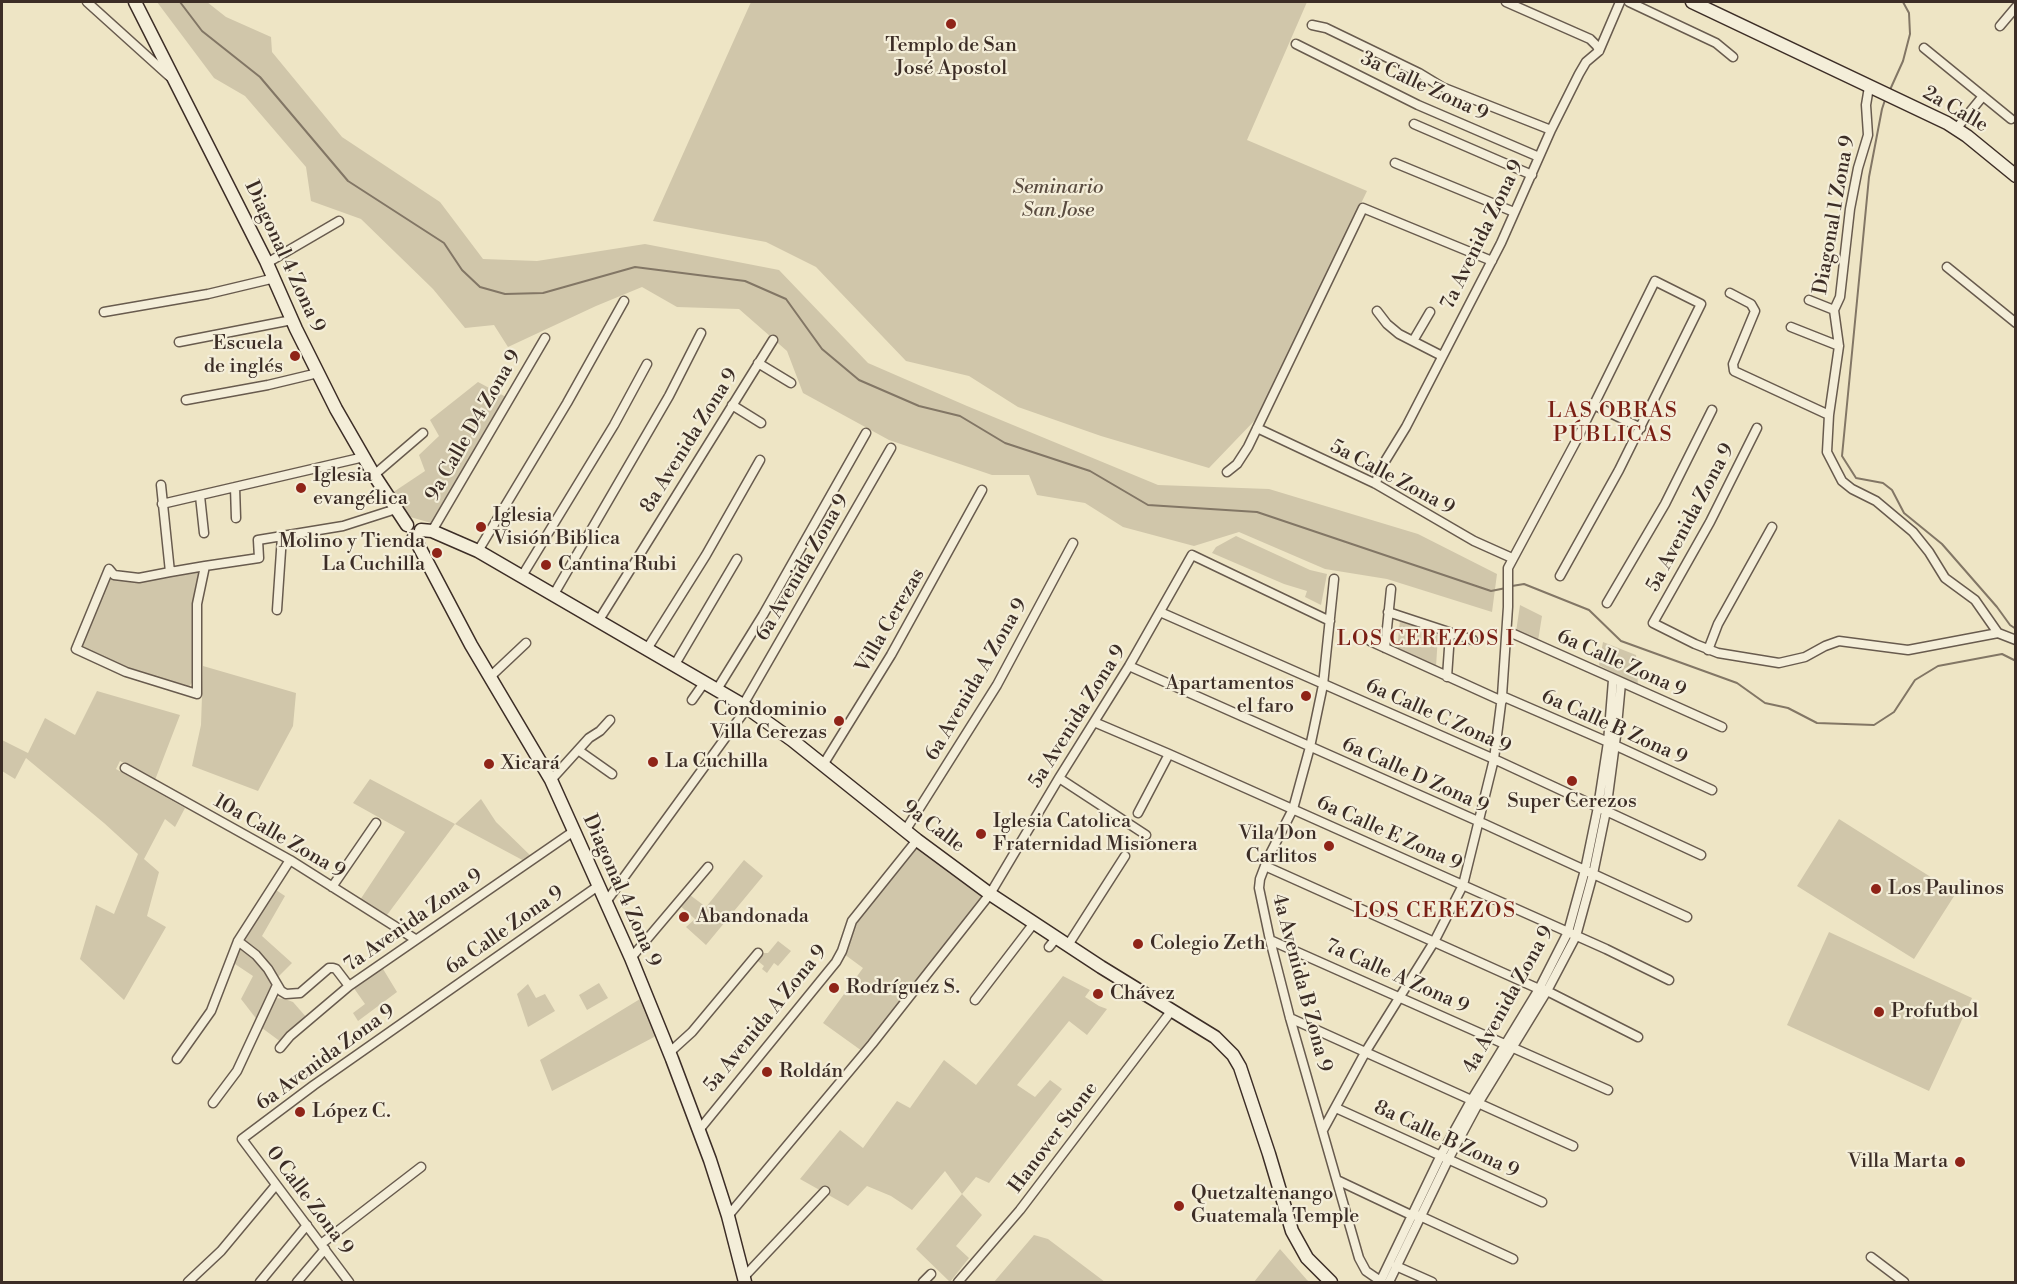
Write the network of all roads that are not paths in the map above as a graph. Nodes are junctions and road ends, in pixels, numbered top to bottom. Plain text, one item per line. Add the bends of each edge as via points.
1 (87, 2) edge
2 (135, 2) edge
3 (1506, 2) edge
4 (1620, 2) edge
5 (1629, 2) edge
6 (1692, 2) edge
7 (2016, 7) edge
8 (1312, 25) dead end
9 (2000, 26) dead end
10 (1296, 44) dead end
11 (1924, 48) dead end
12 (1599, 51) junction
13 (1733, 57) dead end
14 (176, 82) junction
15 (1871, 88) junction
16 (1983, 96) junction
17 (2011, 119) dead end
18 (1414, 124) dead end
19 (1956, 129) junction
20 (1551, 130) junction
21 (1539, 157) junction
22 (1395, 163) dead end
23 (1532, 175) junction
24 (2016, 176) edge
25 (1514, 212) junction
26 (339, 221) dead end
27 (1492, 261) junction
28 (267, 263) junction
29 (1947, 267) dead end
30 (274, 278) junction
31 (1730, 293) dead end
32 (1809, 300) dead end
33 (624, 301) dead end
34 (1834, 310) junction
35 (1377, 311) dead end
36 (104, 312) dead end
37 (1430, 312) dead end
38 (292, 320) junction
39 (2016, 323) edge
40 (1791, 327) dead end
41 (702, 333) dead end
42 (545, 338) dead end
43 (773, 340) dead end
44 (1413, 341) junction
45 (179, 342) dead end
46 (1839, 346) junction
47 (1442, 356) junction
48 (758, 363) junction
49 (647, 364) dead end
50 (318, 373) junction
51 (791, 383) dead end
52 (186, 400) dead end
53 (732, 405) junction
54 (1594, 405) junction
55 (1712, 410) dead end
56 (1829, 415) junction
57 (761, 423) dead end
58 (1257, 428) junction
59 (1641, 428) junction
60 (1757, 428) dead end
61 (423, 433) dead end
62 (866, 433) dead end
63 (891, 448) dead end
64 (364, 457) junction
65 (760, 460) dead end
66 (1227, 472) dead end
67 (374, 475) junction
68 (1376, 484) junction
69 (160, 485) dead end
70 (235, 488) junction
71 (982, 490) dead end
72 (200, 496) junction
73 (162, 504) junction
74 (396, 508) junction
75 (236, 518) dead end
76 (1772, 527) dead end
77 (204, 533) dead end
78 (422, 533) junction
79 (282, 536) junction
80 (1073, 543) dead end
81 (478, 551) junction
82 (1512, 558) junction
83 (737, 559) dead end
84 (205, 566) junction
85 (170, 572) junction
86 (522, 576) junction
87 (1560, 576) dead end
88 (1334, 579) dead end
89 (1391, 589) dead end
90 (554, 594) junction
91 (1607, 603) dead end
92 (278, 610) dead end
93 (1160, 612) junction
94 (1388, 612) junction
95 (599, 620) junction
96 (1330, 621) junction
97 (1507, 631) junction
98 (1998, 633) junction
99 (1450, 634) junction
100 (1473, 640) dead end
101 (2016, 640) edge
102 (1370, 641) dead end
103 (526, 643) dead end
104 (1385, 648) junction
105 (646, 649) junction
106 (1708, 650) junction
107 (674, 666) junction
108 (1129, 666) junction
109 (490, 676) junction
110 (1447, 677) junction
111 (1617, 681) junction
112 (704, 683) junction
113 (1323, 685) junction
114 (716, 691) junction
115 (1502, 699) junction
116 (692, 700) dead end
117 (745, 706) junction
118 (610, 720) dead end
119 (1094, 722) junction
120 (1722, 727) dead end
121 (1611, 744) junction
122 (1310, 747) junction
123 (578, 750) junction
124 (1169, 753) junction
125 (1494, 759) junction
126 (823, 765) junction
127 (125, 768) dead end
128 (612, 774) dead end
129 (1059, 778) junction
130 (551, 780) junction
131 (1712, 790) dead end
132 (1293, 809) junction
133 (1602, 809) junction
134 (1138, 813) dead end
135 (1480, 822) junction
136 (376, 823) dead end
137 (574, 831) junction
138 (905, 831) junction
139 (1146, 836) dead end
140 (917, 840) junction
141 (1701, 855) dead end
142 (1125, 856) dead end
143 (290, 860) junction
144 (1265, 866) junction
145 (708, 867) dead end
146 (1589, 872) junction
147 (1463, 885) junction
148 (332, 886) junction
149 (598, 886) junction
150 (990, 894) junction
151 (606, 902) junction
152 (1687, 917) dead end
153 (1034, 923) junction
154 (1572, 934) junction
155 (415, 939) junction
156 (1270, 940) junction
157 (238, 941) junction
158 (1434, 942) junction
159 (1068, 945) junction
160 (758, 953) dead end
161 (631, 958) junction
162 (1669, 980) dead end
163 (277, 985) junction
164 (349, 986) junction
165 (1543, 990) junction
166 (1400, 996) junction
167 (975, 1000) dead end
168 (430, 1004) joint
169 (1172, 1010) junction
170 (1290, 1018) junction
171 (1638, 1037) dead end
172 (1510, 1046) junction
173 (280, 1048) dead end
174 (1365, 1051) junction
175 (670, 1052) junction
176 (177, 1059) dead end
177 (1608, 1090) dead end
178 (1475, 1101) junction
179 (213, 1103) dead end
180 (1336, 1108) junction
181 (699, 1130) junction
182 (1323, 1130) junction
183 (242, 1139) joint
184 (1574, 1146) dead end
185 (1445, 1157) junction
186 (421, 1167) dead end
187 (1337, 1180) junction
188 (276, 1185) junction
189 (825, 1191) dead end
190 (1542, 1202) dead end
191 (728, 1216) junction
192 (1415, 1216) junction
193 (307, 1225) junction
194 (323, 1246) junction
195 (1871, 1257) dead end
196 (1513, 1259) dead end
197 (1396, 1266) junction
198 (931, 1274) dead end
199 (744, 1280) edge
200 (188, 1282) edge
201 (260, 1282) edge
202 (297, 1282) edge
203 (349, 1282) edge
204 (923, 1282) edge
205 (958, 1282) edge
206 (1331, 1282) edge
207 (1383, 1282) edge
208 (1432, 1282) edge
209 (1904, 1282) edge

1 - 14 street
2 - 14 street, Diagonal 4 Zona 9
3 - 12 street via 1590,39
4 - 12 street, 7a Avenida Zona 9
5 - 13 street via 1716,43
6 - 15 street, 2a Calle
7 - 9 street
8 - 20 street via 1326,28 1442,87
10 - 21 street, 3a Calle Zona 9 via 1418,105
11 - 16 street
12 - 20 street, 7a Avenida Zona 9 via 1586,62
14 - 28 street, Diagonal 4 Zona 9
15 - 19 street, 2a Calle
15 - 34 street, Diagonal 1 Zona 9 via 1866,105 1868,135 1852,201 1840,297
16 - 17 street
16 - 19 street
18 - 23 street
19 - 24 street, 2a Calle
20 - 21 street, 7a Avenida Zona 9
21 - 23 street, 7a Avenida Zona 9
22 - 25 street
23 - 25 street, 7a Avenida Zona 9
25 - 27 street, 7a Avenida Zona 9
26 - 28 street
27 - 47 street, 7a Avenida Zona 9
27 - 58 street via 1363,208
28 - 30 street, Diagonal 4 Zona 9
29 - 39 street
30 - 36 street
30 - 38 street, Diagonal 4 Zona 9
31 - 56 street via 1751,304 1755,311 1733,369 1736,373
32 - 34 street
33 - 81 street
34 - 46 street, Diagonal 1 Zona 9
35 - 44 street via 1394,330
37 - 44 street
38 - 45 street
38 - 50 street, Diagonal 4 Zona 9
40 - 46 street
41 - 90 street
42 - 78 street, 9a Calle D4 Zona 9
43 - 48 street, 8a Avenida Zona 9
44 - 47 street
46 - 56 street, Diagonal 1 Zona 9
47 - 68 street, 7a Avenida Zona 9 via 1383,463
48 - 51 street
48 - 53 street, 8a Avenida Zona 9
49 - 86 street
50 - 52 street
50 - 64 street, Diagonal 4 Zona 9
53 - 57 street
53 - 95 street, 8a Avenida Zona 9
54 - 59 street
54 - 59 street via 1655,281 1701,304
54 - 82 street
55 - 91 street via 1665,504
56 - 98 street, Diagonal 1 Zona 9 via 1827,452 1842,481 1876,501 1913,532 1945,578 1975,600
58 - 66 street via 1242,457
58 - 68 street, 5a Calle Zona 9
59 - 87 street
60 - 106 street, 5a Avenida Zona 9 via 1653,622
61 - 67 street
62 - 114 street
63 - 117 street, 6a Avenida Zona 9
64 - 67 street, Diagonal 4 Zona 9
64 - 70 street
65 - 105 street
67 - 74 street, Diagonal 4 Zona 9
68 - 82 street, 5a Calle Zona 9 via 1474,541
69 - 73 street
70 - 72 street
70 - 75 street
71 - 126 street, Villa Cerezas via 891,655
72 - 73 street
72 - 77 street
73 - 85 street
74 - 78 street, Diagonal 4 Zona 9 via 409,536
74 - 79 street via 343,526
76 - 106 street via 1718,624
78 - 81 street, 9a Calle
78 - 109 street, Diagonal 4 Zona 9 via 471,645
79 - 84 street via 258,540 259,558
79 - 92 street
80 - 138 street, 6a Avenida A Zona 9 via 996,685
81 - 86 street, 9a Calle
82 - 97 street via 1508,568
83 - 107 street
84 - 85 street
84 - 85 street via 197,604 197,694 126,672 76,649 109,569 114,576 139,578
86 - 90 street, 9a Calle
88 - 96 street, 4a Avenida B Zona 9
89 - 94 street
90 - 95 street, 9a Calle
93 - 96 street, 5a Avenida Zona 9 via 1192,555
93 - 108 street, 5a Avenida Zona 9
93 - 113 street, 6a Calle C Zona 9
94 - 99 street
94 - 104 street
95 - 105 street, 9a Calle
96 - 113 street, 4a Avenida B Zona 9
97 - 111 street, 6a Calle Zona 9
97 - 115 street
98 - 101 street
98 - 106 street via 1908,650 1839,641 1805,657 1779,663
99 - 100 street
99 - 110 street
102 - 104 street, 6a Calle B Zona 9
103 - 109 street
104 - 110 street, 6a Calle B Zona 9
105 - 107 street, 9a Calle
107 - 112 street, 9a Calle
108 - 119 street, 5a Avenida Zona 9
108 - 122 street, 6a Calle D Zona 9
109 - 130 street, Diagonal 4 Zona 9
110 - 115 street, 6a Calle B Zona 9
111 - 120 street, 6a Calle Zona 9
111 - 121 street, 4a Avenida Zona 9
112 - 114 street, 9a Calle
112 - 116 street
113 - 122 street, 4a Avenida B Zona 9
113 - 125 street, 6a Calle C Zona 9
114 - 117 street, 9a Calle
115 - 121 street, 6a Calle B Zona 9
115 - 125 street
117 - 126 street, 9a Calle
117 - 151 street, 6a Avenida Zona 9
118 - 123 street
119 - 124 street, 6a Calle E Zona 9
119 - 129 street, 5a Avenida Zona 9
121 - 131 street, 6a Calle B Zona 9
121 - 133 street, 4a Avenida Zona 9
122 - 132 street, 4a Avenida B Zona 9
122 - 135 street, 6a Calle D Zona 9
123 - 128 street
123 - 130 street
124 - 132 street, 6a Calle E Zona 9
124 - 134 street
125 - 133 street, 6a Calle C Zona 9
125 - 135 street
126 - 138 street, 9a Calle
127 - 143 street, 10a Calle Zona 9
129 - 139 street
129 - 150 street, 5a Avenida Zona 9
130 - 137 street, Diagonal 4 Zona 9
132 - 144 street, 4a Avenida B Zona 9
132 - 147 street, 6a Calle E Zona 9
133 - 141 street, 6a Calle C Zona 9
133 - 146 street, 4a Avenida Zona 9
135 - 146 street, 6a Calle D Zona 9
135 - 147 street
136 - 148 street
137 - 149 street, Diagonal 4 Zona 9
137 - 155 street, 7a Avenida Zona 9
138 - 140 street, 9a Calle
140 - 150 street, 9a Calle
140 - 181 street, 5a Avenida A Zona 9 via 852,921 836,962
142 - 159 street
143 - 148 street, 10a Calle Zona 9
143 - 157 street
144 - 156 street, 4a Avenida B Zona 9 via 1259,888
144 - 158 street
145 - 161 street
146 - 152 street, 6a Calle D Zona 9
146 - 154 street, 4a Avenida Zona 9
147 - 154 street, 6a Calle E Zona 9
147 - 158 street
148 - 155 street, 10a Calle Zona 9
149 - 151 street, Diagonal 4 Zona 9
149 - 168 street, 6a Calle Zona 9
150 - 153 street, 9a Calle
150 - 191 street, 5a Avenida Zona 9 via 872,1044
151 - 161 street, Diagonal 4 Zona 9
153 - 159 street, 9a Calle via 1053,942
153 - 167 street
154 - 162 street, 6a Calle E Zona 9
154 - 165 street, 4a Avenida Zona 9
155 - 164 street, 7a Avenida Zona 9
156 - 166 street, 7a Calle A Zona 9
156 - 170 street, 4a Avenida B Zona 9
157 - 163 street via 262,962
157 - 176 street via 211,1011
158 - 165 street
158 - 166 street
159 - 169 street, 9a Calle
160 - 175 street via 692,1032
161 - 175 street, Diagonal 4 Zona 9
163 - 164 street via 286,994 294,995 333,968
163 - 179 street via 241,1063
164 - 173 street, 7a Avenida Zona 9
165 - 171 street
165 - 172 street, 4a Avenida Zona 9
166 - 172 street, 7a Calle A Zona 9
166 - 174 street
168 - 183 street, 6a Avenida Zona 9
169 - 205 street, Hanover Stone via 1020,1210
169 - 206 street, 9a Calle via 1215,1037 1238,1062 1292,1231 1307,1258
170 - 174 street
170 - 182 street, 4a Avenida B Zona 9
172 - 177 street, 7a Calle A Zona 9
172 - 178 street, 4a Avenida Zona 9
174 - 178 street
174 - 180 street
175 - 181 street, Diagonal 4 Zona 9
178 - 184 street
178 - 185 street, 4a Avenida Zona 9
180 - 182 street
180 - 185 street, 8a Calle B Zona 9
181 - 191 street, Diagonal 4 Zona 9
182 - 187 street, 4a Avenida B Zona 9
183 - 188 street, 0 Calle Zona 9
185 - 190 street, 8a Calle B Zona 9
185 - 192 street, 4a Avenida Zona 9
186 - 194 street
187 - 192 street
187 - 207 street, 4a Avenida B Zona 9 via 1359,1258 1366,1271
188 - 193 street, 0 Calle Zona 9
188 - 200 street via 217,1255
189 - 199 street
191 - 199 street, Diagonal 4 Zona 9
192 - 196 street
192 - 197 street, 4a Avenida Zona 9
192 - 207 street, 4a Avenida Zona 9
193 - 194 street, 0 Calle Zona 9
193 - 201 street
194 - 202 street
194 - 203 street, 0 Calle Zona 9
195 - 209 street
197 - 207 street, 4a Avenida Zona 9
197 - 208 street
198 - 204 street

